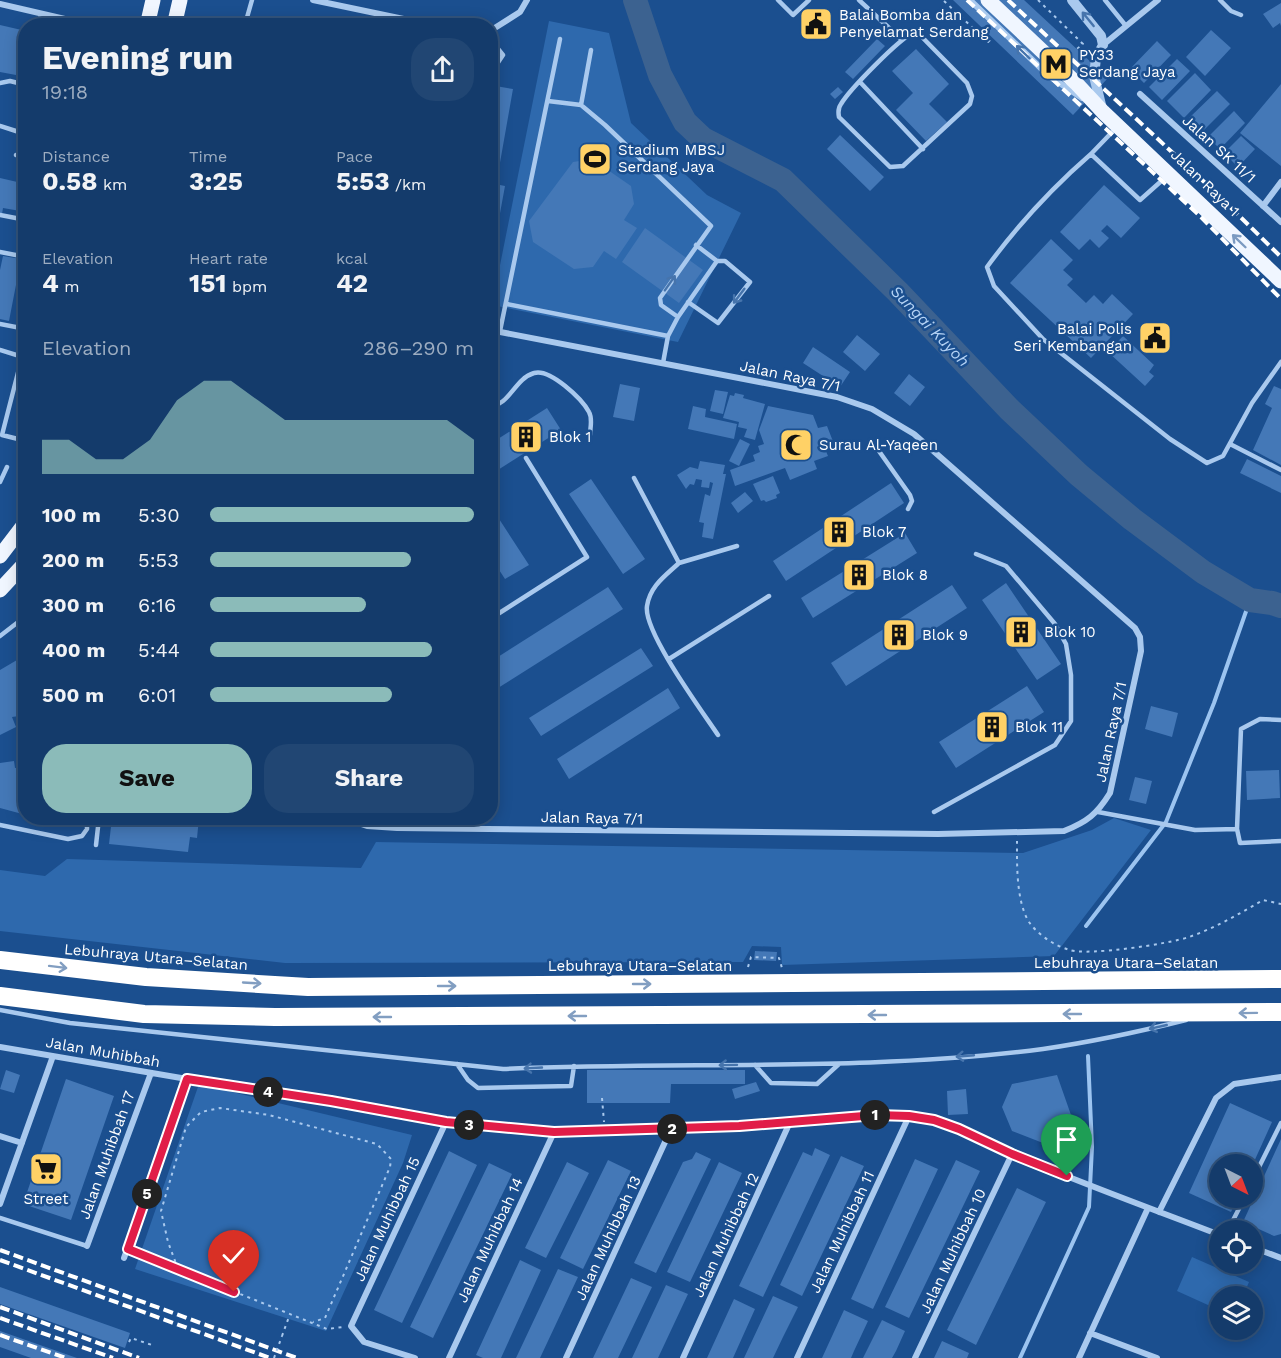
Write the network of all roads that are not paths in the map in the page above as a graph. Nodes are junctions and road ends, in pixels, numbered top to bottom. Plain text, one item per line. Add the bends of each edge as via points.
1 (153, 0) edge
2 (180, 0) edge
3 (252, 0) edge
4 (313, 0) edge
5 (527, 0) edge
6 (778, 0) edge
7 (809, 0) edge
8 (859, 0) edge
9 (970, 0) edge
10 (988, 0) edge
11 (1072, 0) edge
12 (1105, 0) edge
13 (1158, 0) edge
14 (1220, 0) edge
15 (0, 4) edge
16 (41, 14) junction
17 (1241, 15) dead end
18 (40, 18) edge
19 (59, 18) edge
20 (149, 18) edge
21 (176, 18) edge
22 (247, 18) edge
23 (399, 18) edge
24 (498, 26) edge
25 (1126, 26) junction
26 (560, 39) dead end
27 (902, 40) junction
28 (1103, 45) junction
29 (591, 50) dead end
30 (860, 82) junction
31 (0, 83) edge
32 (18, 83) edge
33 (1140, 94) dead end
34 (548, 101) junction
35 (581, 105) junction
36 (1103, 112) junction
37 (0, 126) edge
38 (1118, 126) junction
39 (18, 132) edge
40 (923, 149) junction
41 (1091, 154) junction
42 (1169, 174) junction
43 (1281, 182) edge
44 (1263, 206) junction
45 (0, 215) edge
46 (18, 218) edge
47 (1281, 222) edge
48 (696, 245) junction
49 (0, 252) edge
50 (18, 255) edge
51 (717, 261) junction
52 (1281, 281) edge
53 (688, 302) junction
54 (507, 304) junction
55 (678, 317) junction
56 (0, 324) edge
57 (18, 326) edge
58 (500, 332) joint
59 (668, 336) junction
60 (0, 350) edge
61 (18, 355) edge
62 (1281, 362) edge
63 (663, 363) junction
64 (18, 377) edge
65 (498, 404) edge
66 (1, 435) edge
67 (590, 435) dead end
68 (18, 439) edge
69 (874, 444) dead end
70 (1230, 444) junction
71 (526, 458) dead end
72 (8, 467) dead end
73 (1281, 470) edge
74 (634, 478) dead end
75 (0, 482) edge
76 (908, 509) dead end
77 (18, 532) edge
78 (737, 546) dead end
79 (976, 554) dead end
80 (0, 556) edge
81 (679, 563) junction
82 (18, 571) edge
83 (0, 590) edge
84 (769, 596) dead end
85 (498, 614) edge
86 (18, 622) edge
87 (0, 636) edge
88 (669, 659) junction
89 (1281, 720) edge
90 (718, 735) dead end
91 (934, 812) dead end
92 (1098, 812) junction
93 (0, 825) edge
94 (87, 825) edge
95 (98, 825) edge
96 (364, 825) edge
97 (1237, 829) junction
98 (1281, 841) edge
99 (96, 845) dead end
100 (0, 960) edge
101 (1281, 979) edge
102 (0, 996) edge
103 (0, 1010) edge
104 (1281, 1012) edge
105 (1215, 1014) junction
106 (0, 1047) edge
107 (53, 1056) junction
108 (457, 1064) junction
109 (839, 1064) junction
110 (755, 1065) junction
111 (574, 1066) junction
112 (151, 1073) junction
113 (1281, 1077) edge
114 (187, 1079) junction
115 (909, 1116) junction
116 (446, 1122) junction
117 (790, 1122) junction
118 (1281, 1123) edge
119 (671, 1129) junction
120 (554, 1132) junction
121 (0, 1136) edge
122 (22, 1143) junction
123 (1012, 1154) junction
124 (1263, 1159) edge
125 (0, 1204) edge
126 (1148, 1208) junction
127 (1159, 1212) junction
128 (0, 1218) edge
129 (1209, 1231) edge
130 (87, 1246) joint
131 (1263, 1251) edge
132 (124, 1258) dead end
133 (1281, 1258) edge
134 (1090, 1334) junction
135 (415, 1358) edge
136 (449, 1358) edge
137 (566, 1358) edge
138 (683, 1358) edge
139 (797, 1358) edge
140 (915, 1358) edge
141 (1078, 1358) edge
142 (1157, 1358) edge

1 - 20 main road
2 - 21 main road
3 - 22 lane
4 - 23 street
5 - 24 street via 520,12
6 - 7 lane via 793,15
8 - 27 lane
36 -> 9 street, Jalan Raya 1 via 1049,76
10 - 36 main road, Jalan Raya 1
28 -> 11 street via 1101,36
12 - 25 lane
13 - 25 street
14 - 17 lane
15 - 16 street
16 - 18 lane
16 - 19 street
25 - 28 street
26 - 34 lane
27 - 30 lane
27 - 40 lane via 914,32 919,34 967,83 972,96 970,104
28 - 36 street via 1096,58 1094,76
29 - 35 lane
30 - 40 lane
30 - 40 lane via 840,105 839,117 890,167 903,166
31 - 32 lane
33 - 44 street, Jalan SK 11/1
34 - 35 lane
34 - 54 lane
35 - 48 lane via 711,226
36 - 38 main road, Jalan Raya 1
37 - 39 lane
38 - 41 lane
38 - 42 main road, Jalan Raya 1
41 - 42 lane via 1140,200
41 - 70 lane via 1065,176 998,252 987,267 994,285 1043,339 1170,440 1207,463 1223,456
52 -> 42 main road, Jalan Raya 1
43 - 44 street
44 - 47 street, Jalan SK 11/1
45 - 46 lane
48 - 51 lane
55 -> 48 lane via 661,305 660,298
49 - 50 lane
51 - 53 lane
51 -> 53 lane via 725,261 750,282 718,323
53 - 55 lane
54 - 58 lane
54 - 59 lane
55 - 59 lane
56 - 57 lane
58 - 63 street, Jalan Raya 7/1
59 - 63 lane
60 - 61 lane
62 - 70 lane
63 - 92 street, Jalan Raya 7/1 via 837,397 893,420 914,434 1136,628 1141,651 1110,793
64 - 66 lane
65 - 67 lane via 525,378 535,372 545,373 561,382 584,405 591,418
66 - 68 lane
69 - 76 lane via 910,495
70 - 73 lane
71 - 85 lane via 587,557
72 - 75 lane
74 - 81 lane
77 - 80 main road
78 - 81 lane
79 - 91 lane via 1006,566 1055,624 1066,644 1071,721 1055,745
81 - 88 lane via 653,587 647,608 649,624
82 - 83 main road
84 - 88 lane
86 - 87 lane
88 - 90 lane
89 - 97 lane via 1260,719 1241,729
92 - 96 street, Jalan Raya 7/1 via 1064,831 938,834
92 - 97 lane via 1195,830
93 - 94 lane via 68,839 82,837
95 - 99 lane
97 - 98 lane via 1240,843
100 -> 101 highway, Lebuhraya Utara–Selatan via 146,977 308,987
105 -> 102 highway via 275,1017 144,1014
103 - 108 lane via 70,1023
104 -> 105 highway
105 -> 109 lane via 1042,1049
106 - 107 street, Jalan Muhibbah
107 - 112 street, Jalan Muhibbah
107 - 122 street
111 -> 108 lane via 503,1069
108 - 111 lane via 478,1089 571,1086
109 - 110 lane
109 - 110 lane via 817,1084 771,1083
110 -> 111 lane
112 - 114 street, Jalan Muhibbah
112 - 130 street, Jalan Muhibbah 17
113 - 127 street via 1234,1084 1216,1098
114 - 116 street, Jalan Muhibbah
114 - 132 street
115 - 117 street, Jalan Muhibbah
115 - 123 street, Jalan Muhibbah via 959,1129
115 - 139 street, Jalan Muhibbah 11
116 - 120 street, Jalan Muhibbah
116 - 135 street, Jalan Muhibbah 15 via 351,1326 364,1342
117 - 119 street, Jalan Muhibbah
117 - 138 street, Jalan Muhibbah 12
118 - 124 lane
119 - 120 street, Jalan Muhibbah
119 - 137 street, Jalan Muhibbah 13
120 - 136 street, Jalan Muhibbah 14
121 - 122 street
122 - 125 street
123 - 126 street, Jalan Muhibbah
123 - 140 street, Jalan Muhibbah 10
126 - 127 street, Jalan Muhibbah
126 - 134 street
127 - 129 street, Jalan Muhibbah
128 - 130 lane
131 - 133 street
134 - 141 street
134 - 142 street

